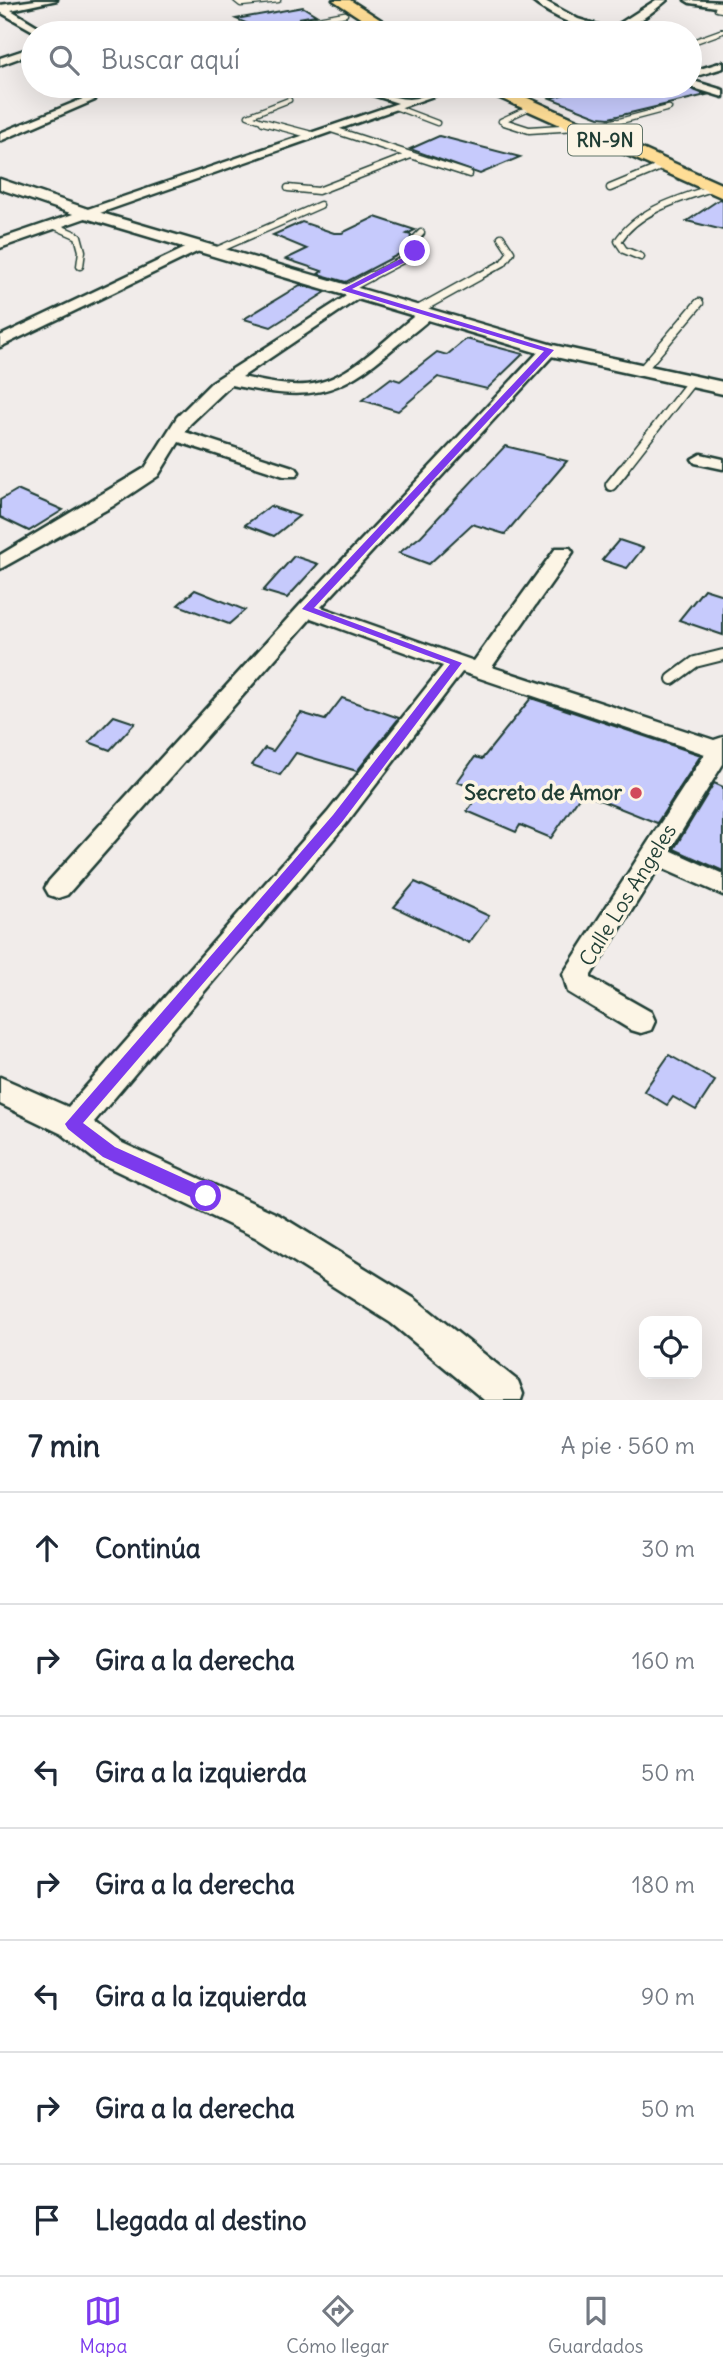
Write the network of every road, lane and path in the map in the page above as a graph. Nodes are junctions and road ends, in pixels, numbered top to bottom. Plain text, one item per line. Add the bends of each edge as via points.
1 (52, 0) edge
2 (236, 0) edge
3 (278, 0) edge
4 (326, 0) edge
5 (536, 0) edge
6 (662, 0) edge
7 (690, 0) edge
8 (343, 7) edge
9 (0, 8) edge
10 (721, 8) edge
11 (22, 21) edge
12 (305, 21) edge
13 (361, 21) edge
14 (370, 21) edge
15 (575, 21) edge
16 (630, 21) edge
17 (21, 27) edge
18 (10, 30) dead end
19 (723, 31) edge
20 (702, 39) edge
21 (21, 54) edge
22 (0, 62) edge
23 (723, 65) edge
24 (702, 71) edge
25 (702, 87) edge
26 (723, 94) edge
27 (394, 98) edge
28 (421, 98) edge
29 (515, 98) edge
30 (533, 98) edge
31 (89, 100) dead end
32 (289, 100) dead end
33 (409, 102) junction
34 (533, 106) junction
35 (395, 107) junction
36 (669, 108) dead end
37 (437, 122) dead end
38 (577, 127) junction
39 (597, 127) junction
40 (331, 129) junction
41 (312, 135) junction
42 (0, 137) edge
43 (411, 155) junction
44 (663, 166) junction
45 (469, 174) dead end
46 (0, 184) edge
47 (288, 188) dead end
48 (610, 188) dead end
49 (719, 188) edge
50 (320, 205) dead end
51 (85, 213) junction
52 (53, 225) junction
53 (421, 233) dead end
54 (500, 237) dead end
55 (0, 244) edge
56 (206, 249) junction
57 (641, 257) dead end
58 (80, 266) dead end
59 (351, 291) junction
60 (699, 303) dead end
61 (421, 312) junction
62 (0, 342) edge
63 (550, 350) junction
64 (642, 370) junction
65 (228, 379) junction
66 (692, 381) junction
67 (723, 388) edge
68 (175, 435) junction
69 (701, 459) dead end
70 (723, 464) edge
71 (290, 472) dead end
72 (611, 485) dead end
73 (563, 552) dead end
74 (0, 563) edge
75 (307, 609) junction
76 (723, 656) edge
77 (468, 666) junction
78 (672, 679) dead end
79 (721, 748) edge
80 (653, 853) junction
81 (723, 885) edge
82 (58, 888) dead end
83 (641, 1021) dead end
84 (0, 1090) edge
85 (73, 1124) junction
86 (505, 1394) dead end

1 - 9 street
2 - 3 lane via 241,4
4 - 8 main road
5 - 15 street
6 - 16 street
7 - 10 street
8 - 12 lane
8 - 13 main road
8 - 14 main road
9 - 11 street
17 - 18 street
19 - 20 lane
21 - 22 street
23 - 24 street
25 - 26 street
27 - 33 street
28 - 33 street
29 - 34 main road, RN-9N
30 - 39 main road, RN-9N
31 - 42 street
32 - 41 lane via 248,116
33 - 35 street
34 - 38 main road, RN-9N
34 - 38 lane via 501,121 528,131
35 - 37 lane
35 - 40 street
36 - 39 lane
38 - 44 main road, RN-9N
39 - 49 main road, RN-9N
40 - 41 street
40 - 43 lane
41 - 51 street
43 - 45 lane
43 - 47 lane via 318,191
44 - 48 lane
44 - 49 main road, RN-9N
46 - 51 street
49 - 57 lane via 661,208 621,232 618,241 624,250
50 - 56 lane
51 - 52 street
51 - 56 street
52 - 55 street
52 - 58 lane via 78,236
53 - 59 lane via 410,256
54 - 61 lane via 511,251 503,262
56 - 59 street
56 - 62 street
59 - 61 street
59 - 65 street
60 - 64 lane
61 - 63 street
61 - 65 street via 359,367 321,388 272,388
63 - 64 street
63 - 75 street
64 - 66 street
65 - 68 street via 195,406
66 - 67 street
66 - 72 lane
68 - 71 street
68 - 74 street via 152,472
69 - 70 street
73 - 77 street
75 - 77 street
75 - 82 street
76 - 78 lane via 699,660
77 - 79 street
77 - 85 street
79 - 80 street, Calle Los Angeles
80 - 81 street
80 - 83 street, Calle Los Angeles via 576,979
84 - 85 street
85 - 86 street via 109,1152 267,1226 404,1311

